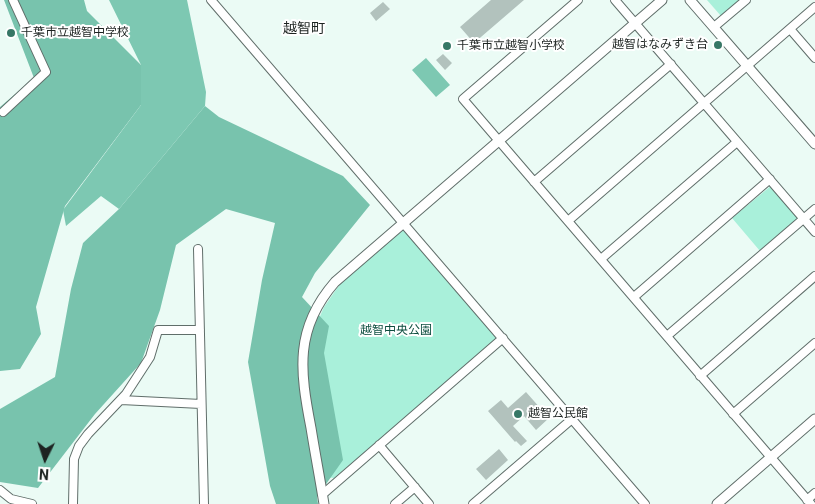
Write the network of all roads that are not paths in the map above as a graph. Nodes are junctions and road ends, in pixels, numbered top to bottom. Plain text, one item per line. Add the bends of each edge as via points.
1 (13, 0) edge
2 (211, 0) edge
3 (578, 0) edge
4 (615, 0) edge
5 (662, 0) edge
6 (690, 0) edge
7 (746, 0) edge
8 (815, 7) edge
9 (635, 23) junction
10 (714, 27) junction
11 (790, 29) junction
12 (815, 58) edge
13 (671, 64) junction
14 (748, 66) junction
15 (704, 103) junction
16 (3, 112) dead end
17 (498, 141) junction
18 (737, 142) junction
19 (815, 144) edge
20 (770, 179) junction
21 (534, 182) junction
22 (815, 209) edge
23 (804, 219) junction
24 (568, 221) junction
25 (403, 223) junction
26 (815, 232) edge
27 (198, 249) dead end
28 (601, 259) junction
29 (815, 276) edge
30 (634, 297) junction
31 (200, 330) junction
32 (667, 336) junction
33 (503, 338) junction
34 (815, 343) edge
35 (700, 376) junction
36 (121, 400) junction
37 (202, 404) junction
38 (733, 414) junction
39 (572, 419) junction
40 (815, 419) edge
41 (379, 445) junction
42 (770, 458) junction
43 (415, 487) junction
44 (0, 490) edge
45 (815, 493) edge
46 (323, 494) junction
47 (809, 502) edge
48 (32, 504) edge
49 (73, 504) edge
50 (204, 504) edge
51 (324, 504) edge
52 (395, 504) edge
53 (429, 504) edge
54 (473, 504) edge
55 (645, 504) edge
56 (717, 504) edge

1 - 16 street via 46,72
2 - 25 street
3 - 17 street via 464,98
4 - 9 street
5 - 9 street
6 - 10 street
7 - 10 street
8 - 11 street
9 - 13 street
9 - 17 street
10 - 14 street
11 - 12 street
11 - 14 street
13 - 15 street
13 - 21 street
14 - 15 street
14 - 19 street
15 - 18 street
15 - 24 street
17 - 21 street
17 - 25 street
18 - 20 street
18 - 28 street
20 - 23 street
20 - 30 street
21 - 24 street
22 - 23 street
23 - 26 street
23 - 32 street
24 - 28 street
25 - 33 street
25 - 46 street via 326,292 306,335 302,354 304,390
27 - 31 street
28 - 30 street
29 - 35 street
30 - 32 street
31 - 36 street via 158,330 150,357
31 - 37 street
32 - 35 street
33 - 39 street
33 - 41 street
34 - 38 street
35 - 38 street
36 - 37 street
36 - 49 street via 79,446 74,459
37 - 50 street
38 - 42 street
39 - 54 street
39 - 55 street
40 - 42 street
41 - 43 street
41 - 46 street
42 - 47 street
42 - 56 street
43 - 52 street
43 - 53 street
44 - 48 street via 11,499
45 - 47 street
46 - 51 street

